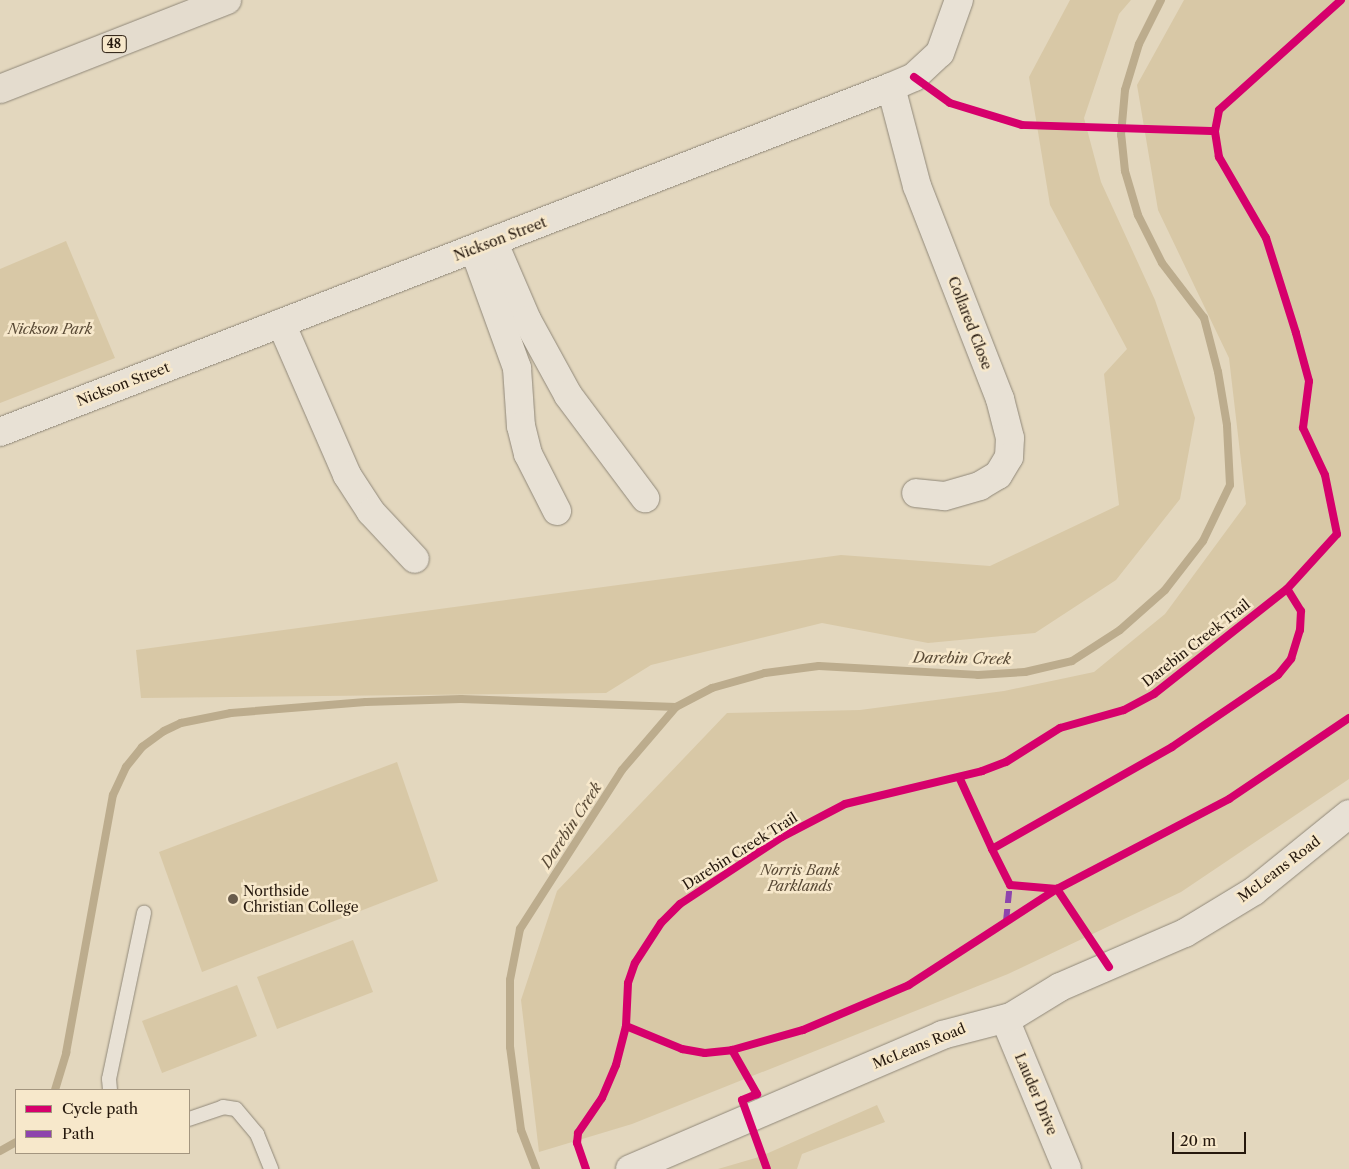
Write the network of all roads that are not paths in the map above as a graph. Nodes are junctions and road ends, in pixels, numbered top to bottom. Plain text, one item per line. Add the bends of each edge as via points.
1 (227, 0) edge
2 (959, 0) edge
3 (892, 87) junction
4 (0, 88) edge
5 (483, 245) junction
6 (282, 323) junction
7 (0, 432) edge
8 (916, 493) dead end
9 (645, 498) dead end
10 (557, 511) dead end
11 (415, 559) dead end
12 (1349, 814) edge
13 (144, 913) dead end
14 (1005, 1019) junction
15 (110, 1089) edge
16 (190, 1119) edge
17 (271, 1169) edge
18 (630, 1169) edge
19 (1067, 1169) edge

1 - 4 main road, 48
2 - 3 street, Nickson Street via 940,53 914,77
3 - 5 street, Nickson Street
3 - 8 street, Collared Close via 918,186 1000,399 1010,438 1009,457 998,474 980,486 944,496
5 - 6 street, Nickson Street
5 - 9 street via 568,395
5 - 10 street via 517,368 521,426 528,454
6 - 7 street, Nickson Street
6 - 11 street via 346,475 371,512
12 - 14 street, McLeans Road via 1292,863 1220,913 1146,951 1060,987
13 - 15 lane via 109,1079
14 - 18 street, McLeans Road via 942,1035
14 - 19 street, Lauder Drive
16 - 17 lane via 222,1108 236,1109 257,1134

